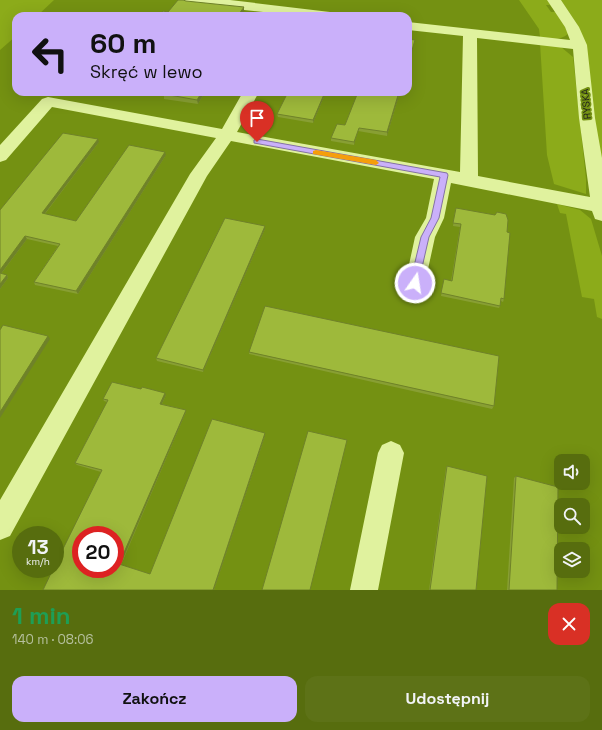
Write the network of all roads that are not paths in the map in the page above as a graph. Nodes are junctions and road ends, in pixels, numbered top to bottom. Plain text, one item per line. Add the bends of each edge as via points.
1 (187, 0) edge
2 (554, 0) edge
3 (265, 3) edge
4 (290, 12) edge
5 (412, 27) edge
6 (470, 34) junction
7 (580, 45) junction
8 (249, 96) edge
9 (226, 136) junction
10 (0, 156) edge
11 (444, 175) junction
12 (469, 180) junction
13 (601, 210) edge
14 (415, 283) dead end
15 (391, 453) dead end
16 (0, 526) edge
17 (364, 590) edge

1 - 3 street
2 - 7 street, RYSKA via 572,27
3 - 4 street
5 - 6 street
6 - 7 street
6 - 12 street
7 - 13 street, RYSKA via 587,118
8 - 9 street
9 - 10 street via 48,102
9 - 11 street
9 - 16 street via 199,174
11 - 12 street
11 - 14 street via 435,218 425,237
12 - 13 street
15 - 17 street

